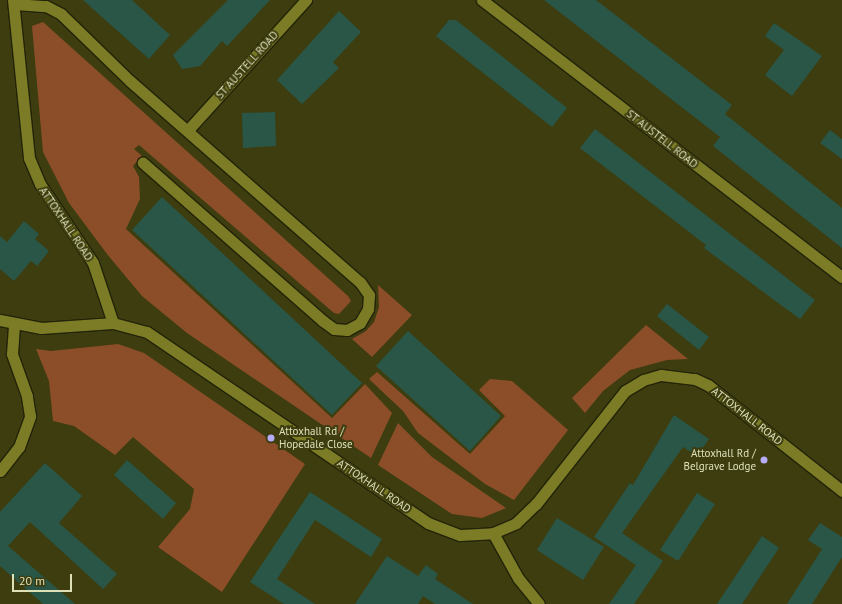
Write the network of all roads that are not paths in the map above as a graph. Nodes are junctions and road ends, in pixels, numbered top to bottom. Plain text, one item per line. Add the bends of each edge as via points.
1 (306, 0) edge
2 (482, 0) edge
3 (14, 2) edge
4 (188, 130) junction
5 (143, 163) dead end
6 (842, 277) edge
7 (0, 320) edge
8 (114, 323) junction
9 (14, 324) junction
10 (0, 471) edge
11 (842, 491) edge
12 (493, 533) junction
13 (539, 604) edge

1 - 4 street, ST AUSTELL ROAD
2 - 6 street, ST AUSTELL ROAD
3 - 4 street, ATTOXHALL ROAD via 39,4 61,14 130,82
3 - 8 street, ATTOXHALL ROAD via 29,158 40,184 93,263
4 - 5 street, ATTOXHALL ROAD via 360,282 369,295 368,309 360,323 347,330 334,329 323,321
7 - 9 street
8 - 9 street via 41,328
8 - 12 street, ATTOXHALL ROAD via 137,328 157,338 428,523 460,535
9 - 10 street via 14,367 27,396 30,416 19,447
11 - 12 street, ATTOXHALL ROAD via 708,386 694,379 661,376 643,380 625,391 536,504 516,523
12 - 13 street via 518,578

